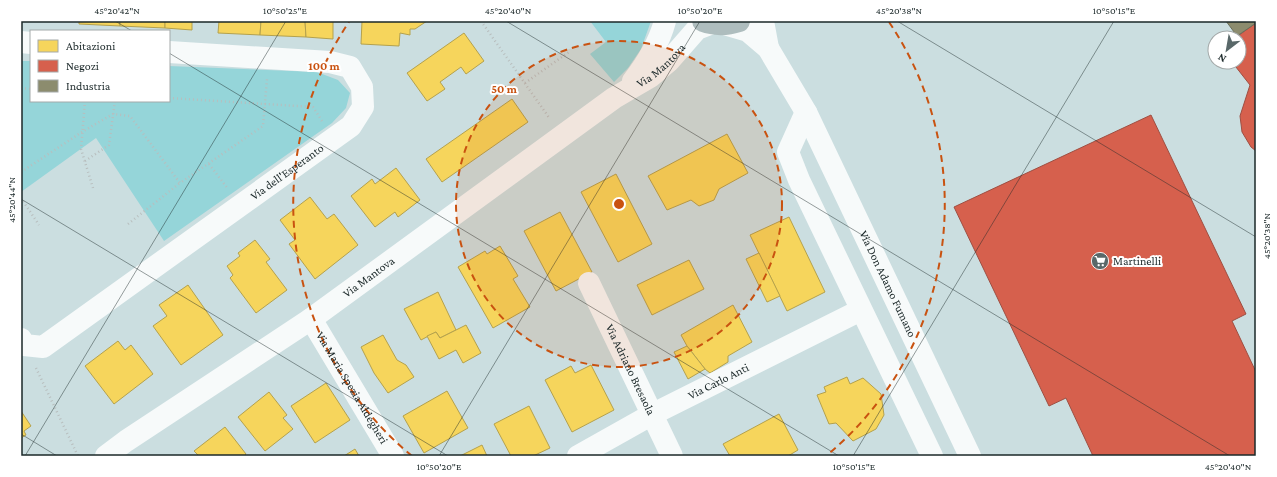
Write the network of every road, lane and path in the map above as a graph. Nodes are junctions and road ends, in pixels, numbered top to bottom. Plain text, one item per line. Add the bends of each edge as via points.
1 (481, 21) edge
2 (665, 21) edge
3 (764, 21) edge
4 (719, 22) edge
5 (768, 48) junction
6 (170, 52) edge
7 (569, 52) dead end
8 (525, 83) junction
9 (627, 90) junction
10 (170, 98) edge
11 (85, 102) edge
12 (115, 102) edge
13 (265, 103) junction
14 (806, 112) junction
15 (113, 114) junction
16 (82, 132) junction
17 (562, 137) junction
18 (334, 138) junction
19 (84, 161) junction
20 (209, 164) junction
21 (21, 172) edge
22 (180, 183) junction
23 (93, 188) dead end
24 (21, 198) edge
25 (240, 205) junction
26 (128, 224) dead end
27 (39, 225) dead end
28 (589, 283) dead end
29 (861, 310) junction
30 (311, 319) junction
31 (23, 342) edge
32 (651, 415) junction
33 (110, 455) edge
34 (78, 456) edge
35 (393, 456) edge
36 (578, 456) edge
37 (672, 456) edge
38 (932, 456) edge
39 (970, 456) edge

1 - 8 path
2 - 9 street, Via Mantova via 645,66
3 - 5 street, Via Don Adamo Fumano
4 - 5 street, Via Don Adamo Fumano via 748,31
4 - 9 street, Via Mantova via 697,29 669,61 650,77
5 - 14 street, Via Don Adamo Fumano
6 - 18 street, Via dell'Esperanto via 330,62 350,68 362,87 364,107 351,126
7 - 8 path
8 - 17 path
9 - 17 street, Via Mantova
10 - 13 path
11 - 16 path
12 - 15 path
13 - 18 path via 313,107
13 - 20 path via 263,126
14 - 29 street via 788,152
14 - 39 street, Via Don Adamo Fumano
15 - 16 path
15 - 19 path via 109,145
15 - 22 path via 130,116
16 - 19 path via 81,149
16 - 21 path
17 - 30 street, Via Mantova
18 - 25 street, Via dell'Esperanto
19 - 23 path
20 - 22 path
20 - 25 path
22 - 26 path
24 - 27 path
25 - 31 street, Via dell'Esperanto via 43,347
28 - 32 street, Via Adriano Bresaola
29 - 32 street, Via Carlo Anti
29 - 38 street
30 - 33 street, Via Mantova via 126,440
30 - 35 street, Via Maria Spezia Aldegheri
31 - 34 path
32 - 36 street, Via Carlo Anti
32 - 37 street, Via Adriano Bresaola

